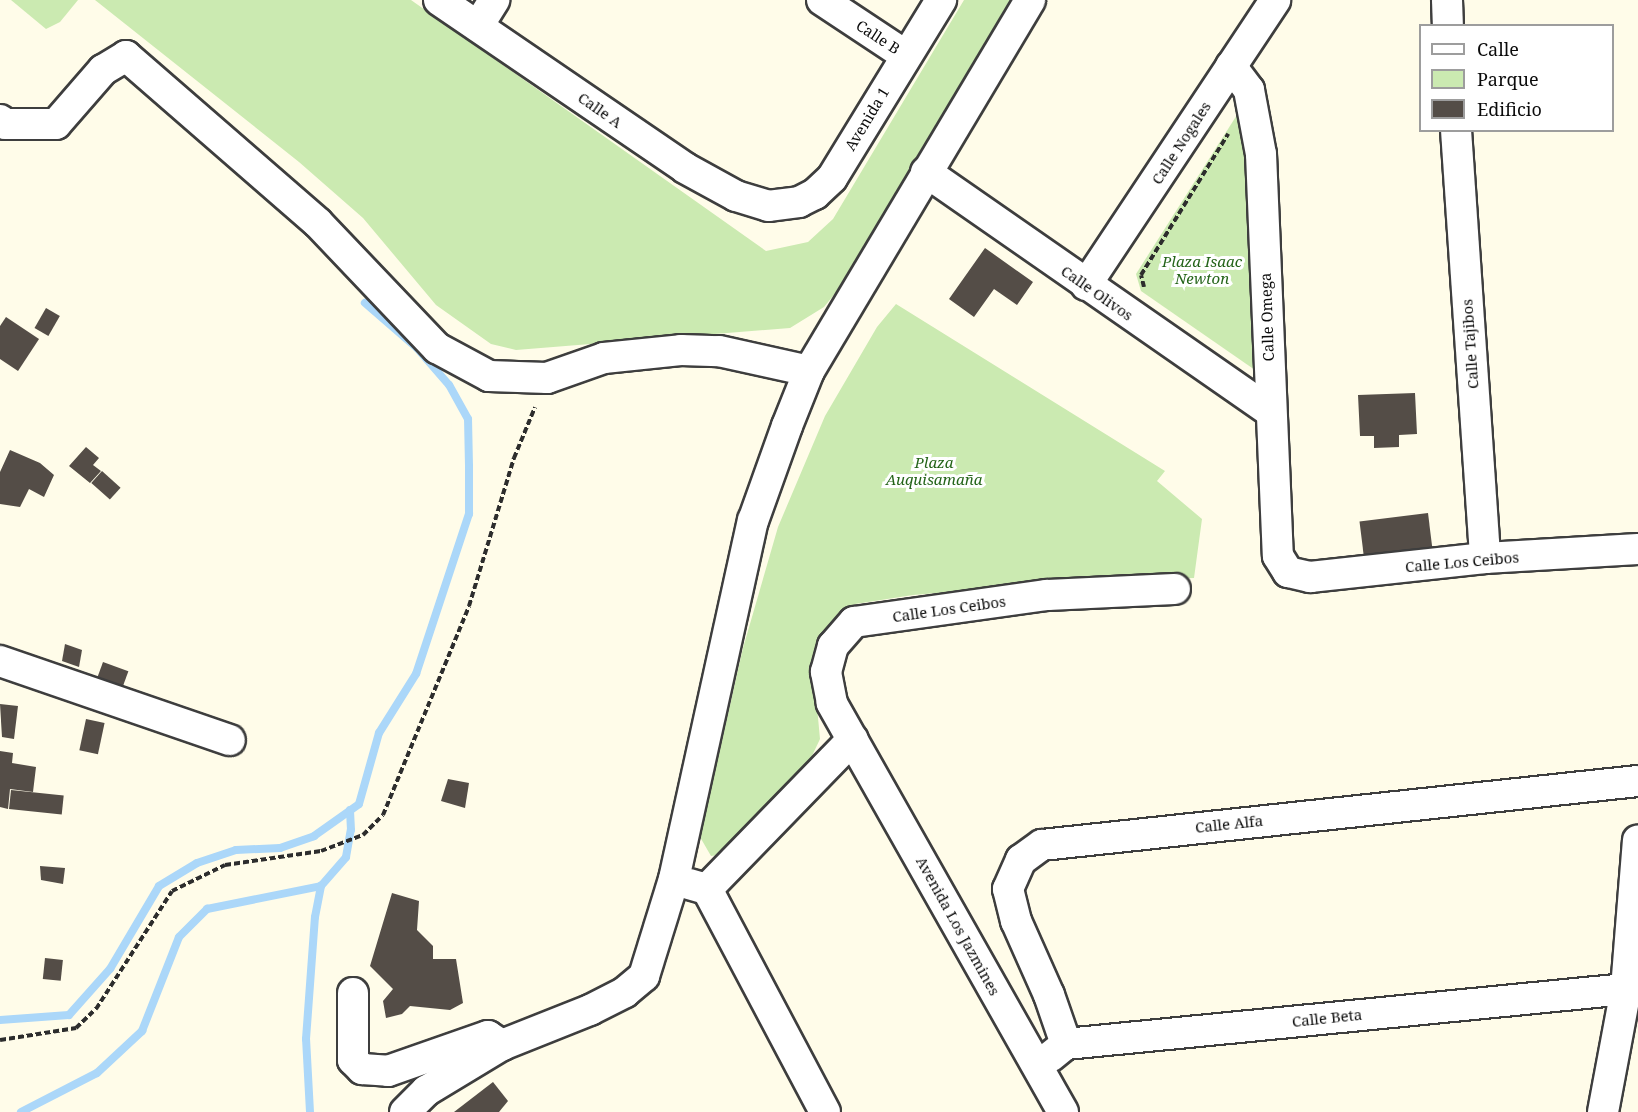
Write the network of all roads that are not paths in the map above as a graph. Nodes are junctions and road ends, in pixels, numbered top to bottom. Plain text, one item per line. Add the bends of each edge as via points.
1 (439, 0) edge
2 (494, 0) edge
3 (822, 0) edge
4 (941, 0) edge
5 (1030, 0) edge
6 (1275, 0) edge
7 (1447, 0) edge
8 (1448, 24) edge
9 (478, 26) junction
10 (905, 55) junction
11 (1231, 66) junction
12 (0, 120) edge
13 (1456, 132) edge
14 (926, 172) junction
15 (768, 206) joint
16 (1086, 285) junction
17 (809, 371) junction
18 (1270, 411) junction
19 (1638, 549) edge
20 (1485, 558) junction
21 (1288, 572) joint
22 (1175, 589) dead end
23 (0, 661) edge
24 (853, 739) junction
25 (230, 740) dead end
26 (1638, 781) edge
27 (1638, 840) edge
28 (674, 879) junction
29 (706, 889) junction
30 (1626, 989) junction
31 (353, 993) dead end
32 (1066, 1044) junction
33 (502, 1045) junction
34 (1037, 1067) junction
35 (405, 1112) edge
36 (825, 1112) edge
37 (1063, 1112) edge
38 (1603, 1112) edge

1 - 9 street, Calle A
2 - 9 street
3 - 10 street, Calle B
4 - 10 street, Avenida 1
5 - 14 street
6 - 11 street, Calle Nogales
7 - 8 street
9 - 15 street, Calle A via 685,168 736,196
10 - 15 street, Avenida 1 via 832,178 799,202
11 - 16 street, Calle Nogales
11 - 18 street, Calle Omega via 1249,90 1261,154
12 - 17 street via 5,124 56,124 102,70 126,56 318,222 437,348 489,376 547,378 604,358 681,350 719,351
13 - 20 street, Calle Tajibos
14 - 16 street, Calle Olivos
14 - 17 street
16 - 18 street, Calle Olivos
17 - 28 street via 753,521
18 - 21 street, Calle Omega via 1278,556
19 - 20 street, Calle Los Ceibos
20 - 21 street, Calle Los Ceibos via 1310,577
22 - 24 street, Calle Los Ceibos via 1047,595 854,622 833,646 826,672 832,703
23 - 25 street
24 - 29 street
24 - 34 street, Avenida Los Jazmines
26 - 32 street, Calle Alfa via 1042,845 1021,860 1008,889 1016,921
27 - 30 street
28 - 29 street
28 - 33 street via 644,976 625,992 590,1011
29 - 36 street
30 - 32 street, Calle Beta
30 - 38 street
31 - 33 street via 353,1060 362,1070 388,1071 488,1036
32 - 34 street
33 - 35 street via 426,1091
34 - 37 street, Avenida Los Jazmines

